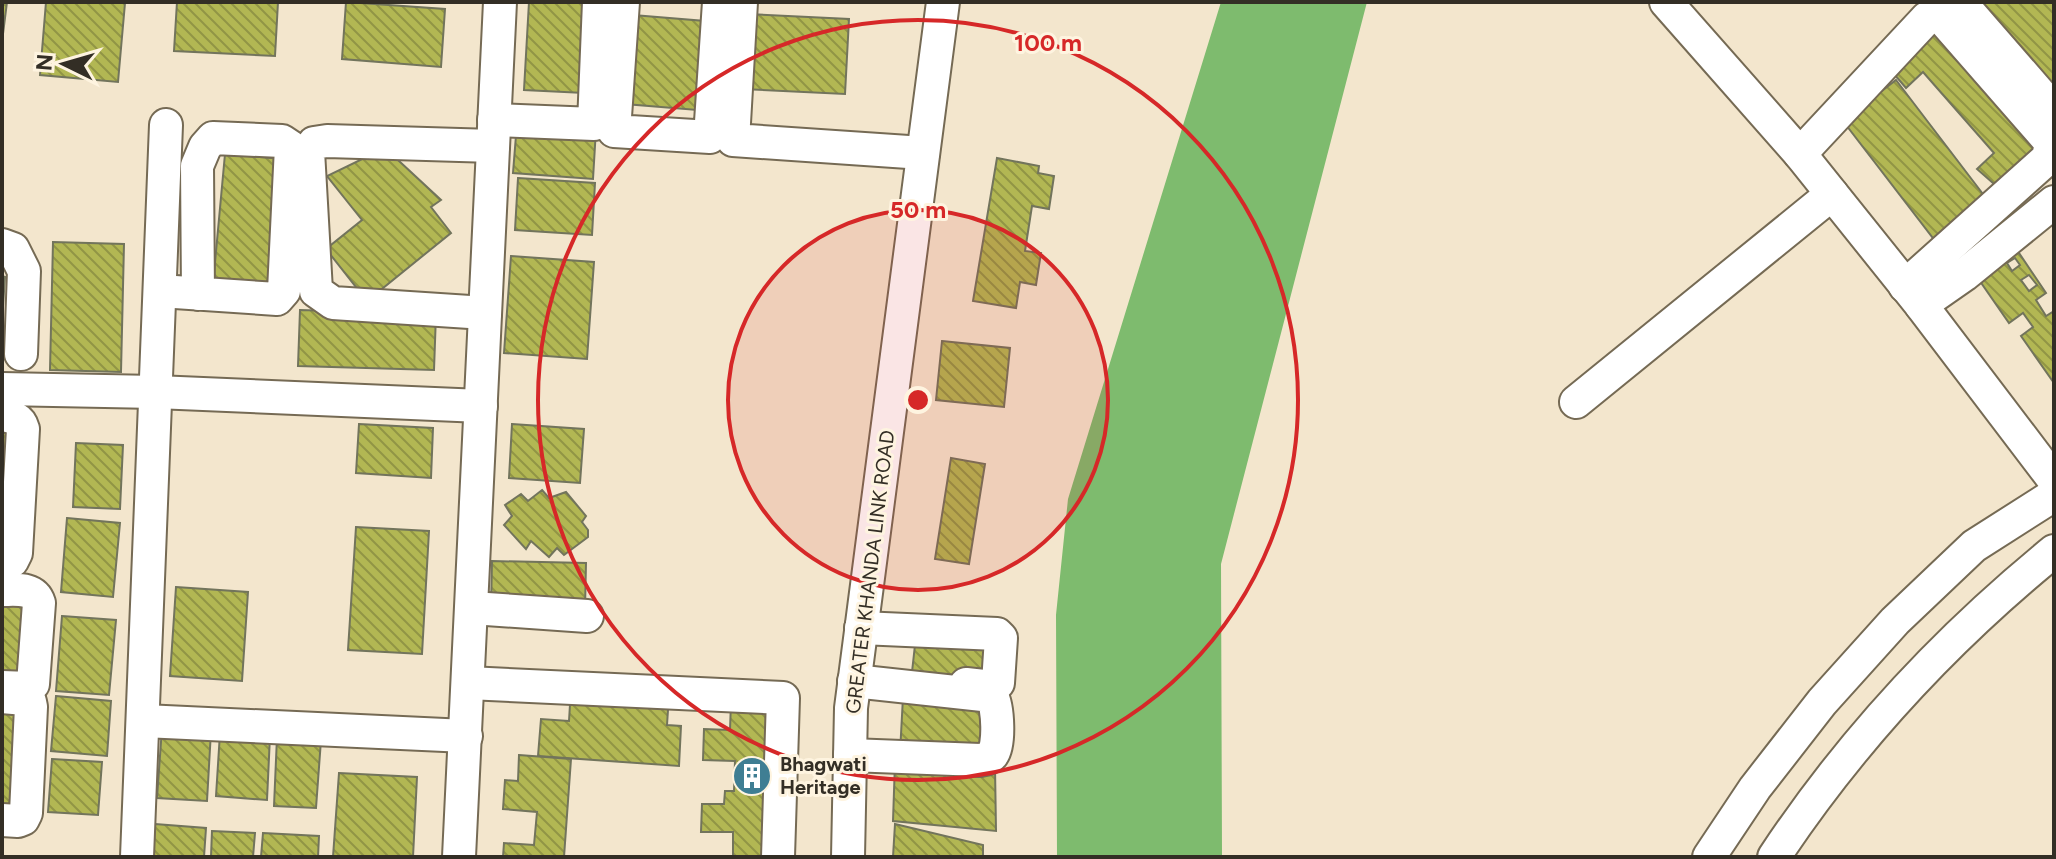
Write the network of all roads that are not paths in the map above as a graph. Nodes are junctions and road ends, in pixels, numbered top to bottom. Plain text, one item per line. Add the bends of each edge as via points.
1 (500, 2) edge
2 (599, 2) edge
3 (623, 2) edge
4 (719, 2) edge
5 (741, 2) edge
6 (943, 2) edge
7 (1666, 2) edge
8 (1960, 2) edge
9 (2054, 110) edge
10 (166, 125) dead end
11 (494, 133) junction
12 (923, 153) junction
13 (1800, 154) junction
14 (1832, 194) junction
15 (2054, 202) edge
16 (2, 245) edge
17 (160, 291) junction
18 (198, 294) junction
19 (1913, 296) junction
20 (485, 313) junction
21 (21, 354) dead end
22 (2, 389) edge
23 (156, 392) junction
24 (1576, 402) dead end
25 (481, 406) junction
26 (2, 415) edge
27 (2054, 480) edge
28 (2054, 495) edge
29 (2054, 551) edge
30 (2, 567) edge
31 (2, 590) edge
32 (472, 608) junction
33 (587, 616) dead end
34 (861, 628) junction
35 (855, 677) junction
36 (468, 683) junction
37 (2, 687) edge
38 (2, 697) edge
39 (144, 721) junction
40 (466, 736) junction
41 (850, 755) junction
42 (2, 820) edge
43 (137, 857) edge
44 (459, 857) edge
45 (778, 857) edge
46 (848, 857) edge
47 (1709, 857) edge
48 (1774, 857) edge

1 - 11 street
2 - 11 street via 594,124
3 - 4 street via 614,131 710,137
5 - 12 street via 733,140
6 - 12 street, GREATER KHANDA LINK ROAD
7 - 13 street
8 - 9 street
10 - 17 street
11 - 20 street
11 - 20 street via 327,141 314,143 308,151 316,291 333,303
12 - 34 street, GREATER KHANDA LINK ROAD
13 - 14 street
13 - 19 street via 1927,18 1941,17 2051,143 2048,158
14 - 19 street
14 - 24 street
15 - 19 street via 1964,275
16 - 21 street via 13,249 24,271
17 - 18 street
17 - 23 street
18 - 18 street via 277,299 284,291 291,147 282,141 213,138 205,147 197,166
19 - 27 street
20 - 25 street
22 - 23 street
23 - 25 street
23 - 39 street
25 - 32 street
26 - 30 street via 15,418 23,429 16,553
28 - 47 street via 1974,546 1895,621 1822,702
29 - 48 street via 1934,659 1863,737
31 - 37 street via 32,592 39,603 33,684
32 - 33 street
32 - 36 street
34 - 35 street, GREATER KHANDA LINK ROAD
34 - 35 street via 997,634 998,683 993,687
35 - 41 street, GREATER KHANDA LINK ROAD
35 - 41 street via 992,696 997,741 990,758 980,760
36 - 40 street
36 - 45 street via 783,698
38 - 42 street via 25,699 31,707 26,813 18,821
39 - 40 street
39 - 43 street
40 - 44 street
41 - 46 street, GREATER KHANDA LINK ROAD

